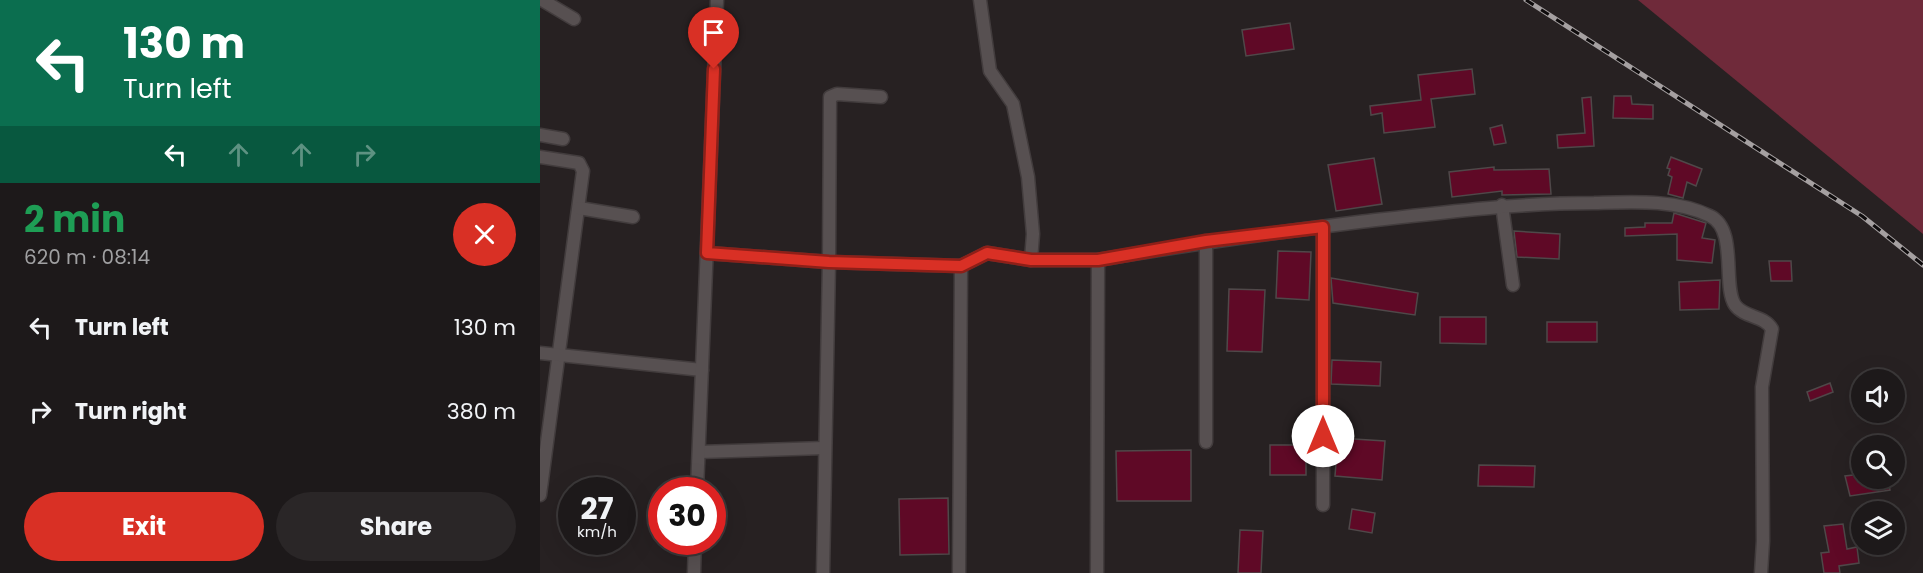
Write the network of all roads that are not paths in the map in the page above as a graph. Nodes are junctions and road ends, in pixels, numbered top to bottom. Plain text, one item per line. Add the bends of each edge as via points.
1 (542, 0) edge
2 (717, 0) edge
3 (980, 0) edge
4 (574, 19) dead end
5 (881, 97) dead end
6 (540, 135) edge
7 (563, 139) dead end
8 (540, 157) edge
9 (1502, 206) junction
10 (579, 208) junction
11 (633, 217) dead end
12 (1323, 227) junction
13 (1206, 241) junction
14 (707, 253) junction
15 (1031, 260) junction
16 (1098, 260) junction
17 (829, 262) junction
18 (961, 266) junction
19 (1513, 285) dead end
20 (540, 352) edge
21 (559, 354) junction
22 (702, 370) junction
23 (1206, 442) dead end
24 (824, 448) junction
25 (699, 452) junction
26 (698, 477) edge
27 (540, 495) edge
28 (1323, 505) dead end
29 (695, 555) edge
30 (694, 573) edge
31 (823, 573) edge
32 (959, 573) edge
33 (1097, 573) edge
34 (1761, 573) edge

1 - 4 street
2 - 14 street
3 - 15 street via 990,71 1013,104 1028,177
5 - 17 street via 830,97
6 - 7 street
8 - 10 street via 579,164 583,171
9 - 12 street
9 - 19 street
9 - 34 street via 1655,203 1712,216 1718,222 1729,259 1733,302 1772,329 1762,387
10 - 11 street
10 - 21 street
12 - 13 street
12 - 28 street
13 - 16 street
13 - 23 street
14 - 17 street
14 - 22 street
15 - 16 street
15 - 18 street via 987,253
16 - 33 street
17 - 18 street
17 - 24 street
18 - 32 street
20 - 21 street
21 - 22 street
21 - 27 street
22 - 25 street
24 - 25 street
24 - 31 street
25 - 26 street
29 - 30 street

